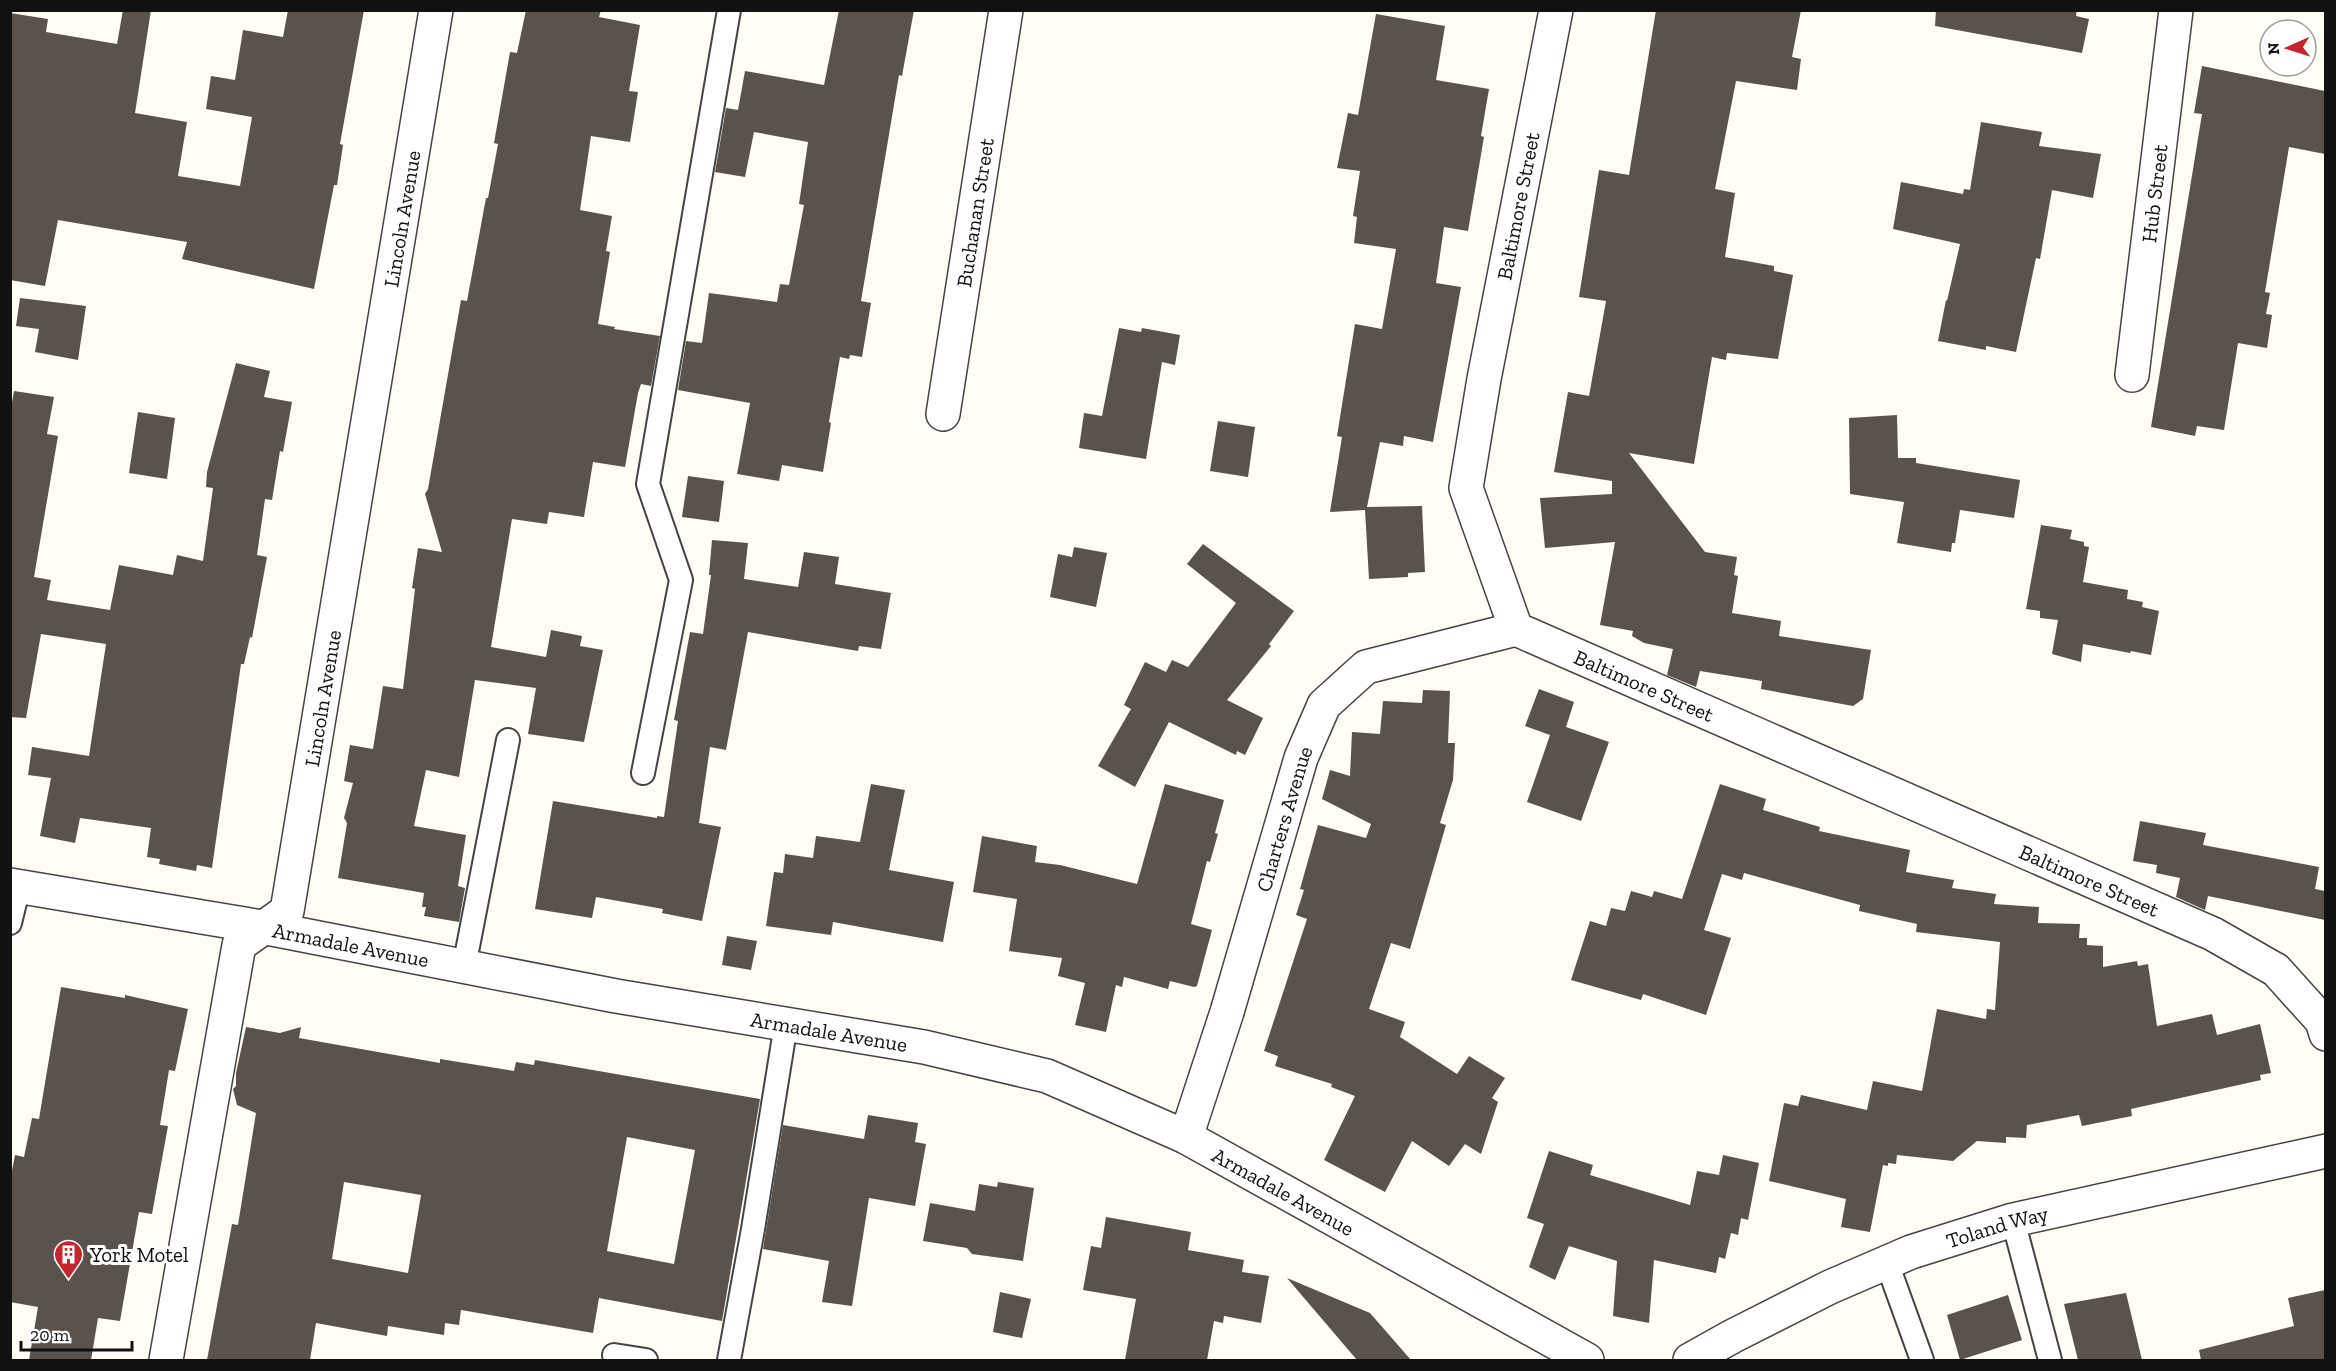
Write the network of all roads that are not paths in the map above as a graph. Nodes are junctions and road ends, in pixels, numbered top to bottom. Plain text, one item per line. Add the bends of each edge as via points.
1 (436, 10) edge
2 (729, 10) edge
3 (1006, 10) edge
4 (1556, 10) edge
5 (2176, 10) edge
6 (2132, 375) dead end
7 (943, 414) dead end
8 (1516, 629) junction
9 (508, 740) dead end
10 (643, 773) dead end
11 (15, 885) edge
12 (10, 923) edge
13 (262, 927) junction
14 (465, 967) junction
15 (786, 1024) junction
16 (2325, 1034) edge
17 (1186, 1137) junction
18 (2325, 1151) edge
19 (2013, 1220) junction
20 (1887, 1263) junction
21 (614, 1355) dead end
22 (166, 1360) edge
23 (646, 1360) edge
24 (729, 1360) edge
25 (1587, 1360) edge
26 (1690, 1360) edge
27 (1922, 1360) edge
28 (2050, 1360) edge

1 - 13 street, Lincoln Avenue via 287,911
2 - 10 lane via 648,484 681,580
3 - 7 street, Buchanan Street
4 - 8 street, Baltimore Street via 1466,488
5 - 6 street, Hub Street
8 - 16 street, Baltimore Street via 2213,934 2276,970 2322,1021
8 - 17 street, Charters Avenue via 1366,667 1324,705 1301,758
9 - 14 lane
11 - 12 lane
11 - 13 street, Armadale Avenue
13 - 14 street, Armadale Avenue
13 - 22 street, Lincoln Avenue via 239,945
14 - 15 street, Armadale Avenue
15 - 17 street, Armadale Avenue via 924,1047 1047,1076
15 - 24 lane
17 - 25 street, Armadale Avenue
18 - 19 street, Toland Way
19 - 20 street, Toland Way
19 - 28 lane
20 - 26 street, Toland Way via 1830,1287
20 - 27 lane
21 - 23 lane

